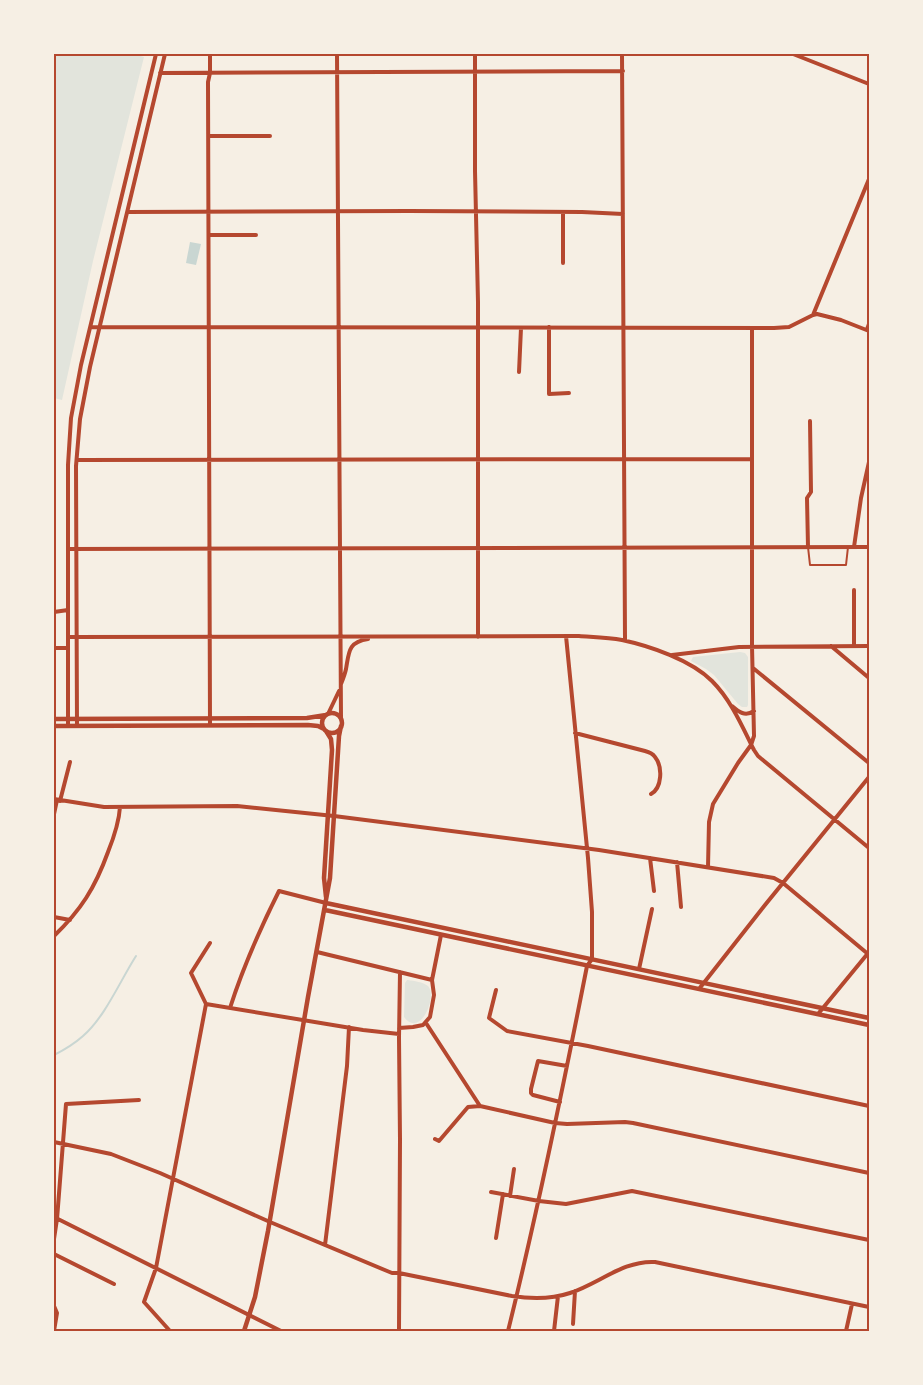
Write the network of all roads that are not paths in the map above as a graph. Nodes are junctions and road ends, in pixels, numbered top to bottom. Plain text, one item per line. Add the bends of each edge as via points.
1 (156, 54) edge
2 (165, 54) edge
3 (210, 54) edge
4 (338, 54) edge
5 (475, 54) edge
6 (622, 54) edge
7 (793, 54) edge
8 (475, 71) junction
9 (622, 71) junction
10 (338, 72) junction
11 (160, 73) junction
12 (210, 73) junction
13 (869, 84) edge
14 (209, 136) junction
15 (270, 136) dead end
16 (869, 179) edge
17 (338, 211) junction
18 (127, 212) junction
19 (209, 212) junction
20 (476, 212) junction
21 (563, 212) junction
22 (623, 214) junction
23 (256, 234) dead end
24 (209, 235) junction
25 (563, 263) dead end
26 (813, 314) junction
27 (869, 321) edge
28 (90, 327) junction
29 (100, 327) junction
30 (210, 327) junction
31 (338, 327) junction
32 (478, 328) junction
33 (521, 328) junction
34 (550, 328) junction
35 (624, 328) junction
36 (752, 328) junction
37 (868, 330) edge
38 (519, 372) dead end
39 (569, 394) dead end
40 (810, 421) dead end
41 (478, 459) junction
42 (624, 459) junction
43 (752, 459) junction
44 (77, 460) junction
45 (210, 460) junction
46 (339, 460) junction
47 (869, 462) edge
48 (753, 547) junction
49 (808, 547) junction
50 (848, 547) junction
51 (854, 547) junction
52 (869, 547) edge
53 (209, 548) junction
54 (339, 548) junction
55 (478, 548) junction
56 (625, 548) junction
57 (68, 549) junction
58 (76, 549) junction
59 (854, 590) dead end
60 (68, 610) junction
61 (54, 612) edge
62 (566, 636) junction
63 (68, 637) junction
64 (77, 637) junction
65 (210, 637) junction
66 (340, 637) junction
67 (375, 637) junction
68 (478, 637) junction
69 (625, 640) junction
70 (752, 646) junction
71 (832, 646) junction
72 (854, 646) junction
73 (869, 646) edge
74 (54, 648) edge
75 (68, 648) junction
76 (670, 656) junction
77 (753, 668) junction
78 (869, 678) edge
79 (340, 687) junction
80 (730, 704) junction
81 (754, 711) junction
82 (327, 714) junction
83 (210, 718) junction
84 (54, 719) edge
85 (68, 719) junction
86 (77, 719) junction
87 (341, 719) junction
88 (77, 725) junction
89 (210, 725) junction
90 (54, 726) edge
91 (68, 726) junction
92 (341, 726) junction
93 (325, 730) junction
94 (575, 733) junction
95 (752, 745) junction
96 (70, 762) dead end
97 (869, 763) edge
98 (869, 777) edge
99 (651, 794) dead end
100 (57, 800) edge
101 (120, 807) junction
102 (54, 814) edge
103 (328, 816) junction
104 (334, 816) junction
105 (835, 819) junction
106 (587, 848) junction
107 (869, 848) edge
108 (650, 858) junction
109 (677, 862) junction
110 (708, 867) junction
111 (783, 883) junction
112 (654, 891) dead end
113 (326, 903) junction
114 (681, 907) dead end
115 (652, 909) dead end
116 (325, 910) junction
117 (54, 917) edge
118 (70, 920) junction
119 (441, 935) junction
120 (54, 936) edge
121 (210, 943) dead end
122 (316, 952) junction
123 (868, 953) edge
124 (592, 959) junction
125 (587, 966) junction
126 (639, 969) junction
127 (400, 972) junction
128 (432, 980) junction
129 (704, 983) junction
130 (699, 989) junction
131 (496, 990) dead end
132 (206, 1004) junction
133 (230, 1008) junction
134 (823, 1008) junction
135 (818, 1014) junction
136 (869, 1018) edge
137 (304, 1020) junction
138 (426, 1023) junction
139 (869, 1025) edge
140 (348, 1027) junction
141 (399, 1028) junction
142 (399, 1034) junction
143 (572, 1043) junction
144 (567, 1066) junction
145 (139, 1100) dead end
146 (560, 1102) junction
147 (480, 1106) junction
148 (869, 1106) edge
149 (555, 1123) junction
150 (435, 1139) dead end
151 (54, 1142) edge
152 (63, 1144) junction
153 (514, 1169) dead end
154 (869, 1173) edge
155 (173, 1178) junction
156 (491, 1192) dead end
157 (503, 1194) junction
158 (510, 1196) junction
159 (539, 1201) junction
160 (55, 1218) edge
161 (270, 1222) junction
162 (496, 1238) dead end
163 (54, 1239) edge
164 (869, 1240) edge
165 (325, 1245) junction
166 (54, 1254) edge
167 (156, 1268) junction
168 (400, 1273) junction
169 (114, 1284) dead end
170 (575, 1291) junction
171 (516, 1296) junction
172 (558, 1296) junction
173 (852, 1304) junction
174 (54, 1306) edge
175 (869, 1308) edge
176 (249, 1316) junction
177 (572, 1324) dead end
178 (54, 1331) edge
179 (170, 1331) edge
180 (244, 1331) edge
181 (281, 1331) edge
182 (399, 1331) edge
183 (508, 1331) edge
184 (554, 1331) edge
185 (846, 1331) edge

1 - 28 street
2 - 11 street
3 - 12 street
4 - 10 street
5 - 8 street
6 - 9 street
7 - 13 street
8 - 9 street
8 - 10 street
8 - 20 street
9 - 22 street
10 - 12 street
10 - 17 street
11 - 12 street
11 - 18 street
12 - 14 street
14 - 15 street
14 - 19 street
16 - 26 street
17 - 19 street
17 - 20 street
17 - 31 street
18 - 19 street
18 - 29 street
19 - 24 street
20 - 21 street
20 - 32 street
21 - 22 street
21 - 25 street
22 - 35 street
23 - 24 street
24 - 30 street
26 - 36 street via 789,327
26 - 37 street
27 - 37 lane
28 - 29 street
28 - 57 street via 69,434
29 - 30 street
29 - 44 street via 81,408
30 - 31 street
30 - 45 street
31 - 32 street
31 - 46 street
32 - 33 street
32 - 41 street
33 - 34 street
33 - 38 street
34 - 35 street
34 - 39 street via 549,394
35 - 36 street
35 - 42 street
36 - 43 street
40 - 49 street
41 - 42 street
41 - 46 street
41 - 55 street
42 - 43 street
42 - 56 street
43 - 48 street
44 - 45 street
44 - 58 street
45 - 46 street
45 - 53 street
46 - 54 street
47 - 51 street
48 - 49 street
48 - 56 street
48 - 70 street
49 - 50 street
49 - 50 lane via 810,565 846,565
50 - 51 street
51 - 52 street
53 - 54 street
53 - 58 street
53 - 65 street
54 - 55 street
54 - 66 street
55 - 56 street
55 - 68 street
56 - 69 street
57 - 58 street
57 - 60 street
58 - 64 street
59 - 72 street
60 - 61 street
60 - 63 street
62 - 68 street
62 - 69 street
62 - 94 street
63 - 64 street
63 - 75 street
64 - 65 street
64 - 86 street
65 - 66 street
65 - 83 street
66 - 67 street
66 - 79 street
67 - 68 street
67 - 79 street via 357,642 350,648
69 - 76 street
70 - 71 street
70 - 76 street
70 - 77 street
71 - 72 street
71 - 78 street
72 - 73 street
74 - 75 street
75 - 85 street
76 - 80 street via 712,680
77 - 81 street
77 - 97 street
79 - 82 street
79 - 87 street
80 - 81 street via 742,713
80 - 95 street
81 - 95 street
82 - 83 street via 313,718
82 - 87 street via 335,714
82 - 93 street via 322,722
83 - 86 street
83 - 89 street
84 - 85 street
85 - 86 street
85 - 91 street
86 - 88 street
87 - 92 street
88 - 89 street
88 - 91 street
89 - 93 street via 308,724
90 - 91 street
92 - 93 street via 336,732
92 - 104 street
93 - 103 street via 332,739
94 - 99 street via 654,755 660,778 656,791
94 - 106 street
95 - 105 street via 763,761
95 - 110 street via 713,804 709,822
96 - 100 street
98 - 105 street
100 - 101 street
100 - 102 street
101 - 103 street via 230,805
101 - 118 street via 118,824 100,871 88,896
103 - 104 street
103 - 113 street via 324,878
104 - 106 street
104 - 113 street
105 - 107 street
105 - 111 street
106 - 108 street
106 - 124 street
108 - 109 street
108 - 112 street
109 - 110 street
109 - 114 street
110 - 111 street via 774,878
111 - 123 street
111 - 129 street
113 - 116 street
113 - 124 street
113 - 133 street via 279,891 251,950
115 - 126 street
116 - 119 street
116 - 122 street
117 - 118 street
118 - 120 street
119 - 125 street
119 - 128 street
121 - 132 street via 191,973
122 - 127 street
122 - 137 street
123 - 134 street
124 - 125 street
124 - 126 street
125 - 130 street
125 - 143 street
126 - 129 street
127 - 128 street
127 - 141 street
128 - 138 street via 434,999
129 - 130 street
129 - 134 street
130 - 135 street
131 - 143 street via 489,1018 507,1031
132 - 133 street
132 - 155 street
133 - 137 street
134 - 135 street
134 - 136 street
135 - 139 street
137 - 140 street
137 - 161 street
138 - 141 street
138 - 147 street
140 - 142 street
140 - 165 street via 347,1066
141 - 142 street
142 - 168 street
143 - 144 street
143 - 148 street
144 - 146 street
144 - 146 street via 538,1061 531,1089 533,1095
145 - 152 street via 66,1104
146 - 149 street
147 - 149 street
147 - 150 street via 468,1107 439,1141
149 - 154 street via 625,1122
149 - 159 street
151 - 152 street
152 - 155 street via 111,1154
152 - 160 street
153 - 158 street
155 - 161 street
155 - 167 street
156 - 157 street
157 - 158 street
157 - 162 street
158 - 159 street
159 - 164 street via 566,1204 632,1191
159 - 171 street
160 - 163 street
160 - 167 street
161 - 165 street
161 - 176 street
165 - 168 street via 389,1272
166 - 169 street
167 - 176 street
167 - 179 street via 144,1302
168 - 171 street
168 - 182 street
170 - 172 street
170 - 173 street via 627,1267 650,1262
170 - 177 street
171 - 172 street
171 - 183 street
172 - 184 street
173 - 175 street
173 - 185 street
174 - 178 street via 57,1313
176 - 180 street
176 - 181 street

